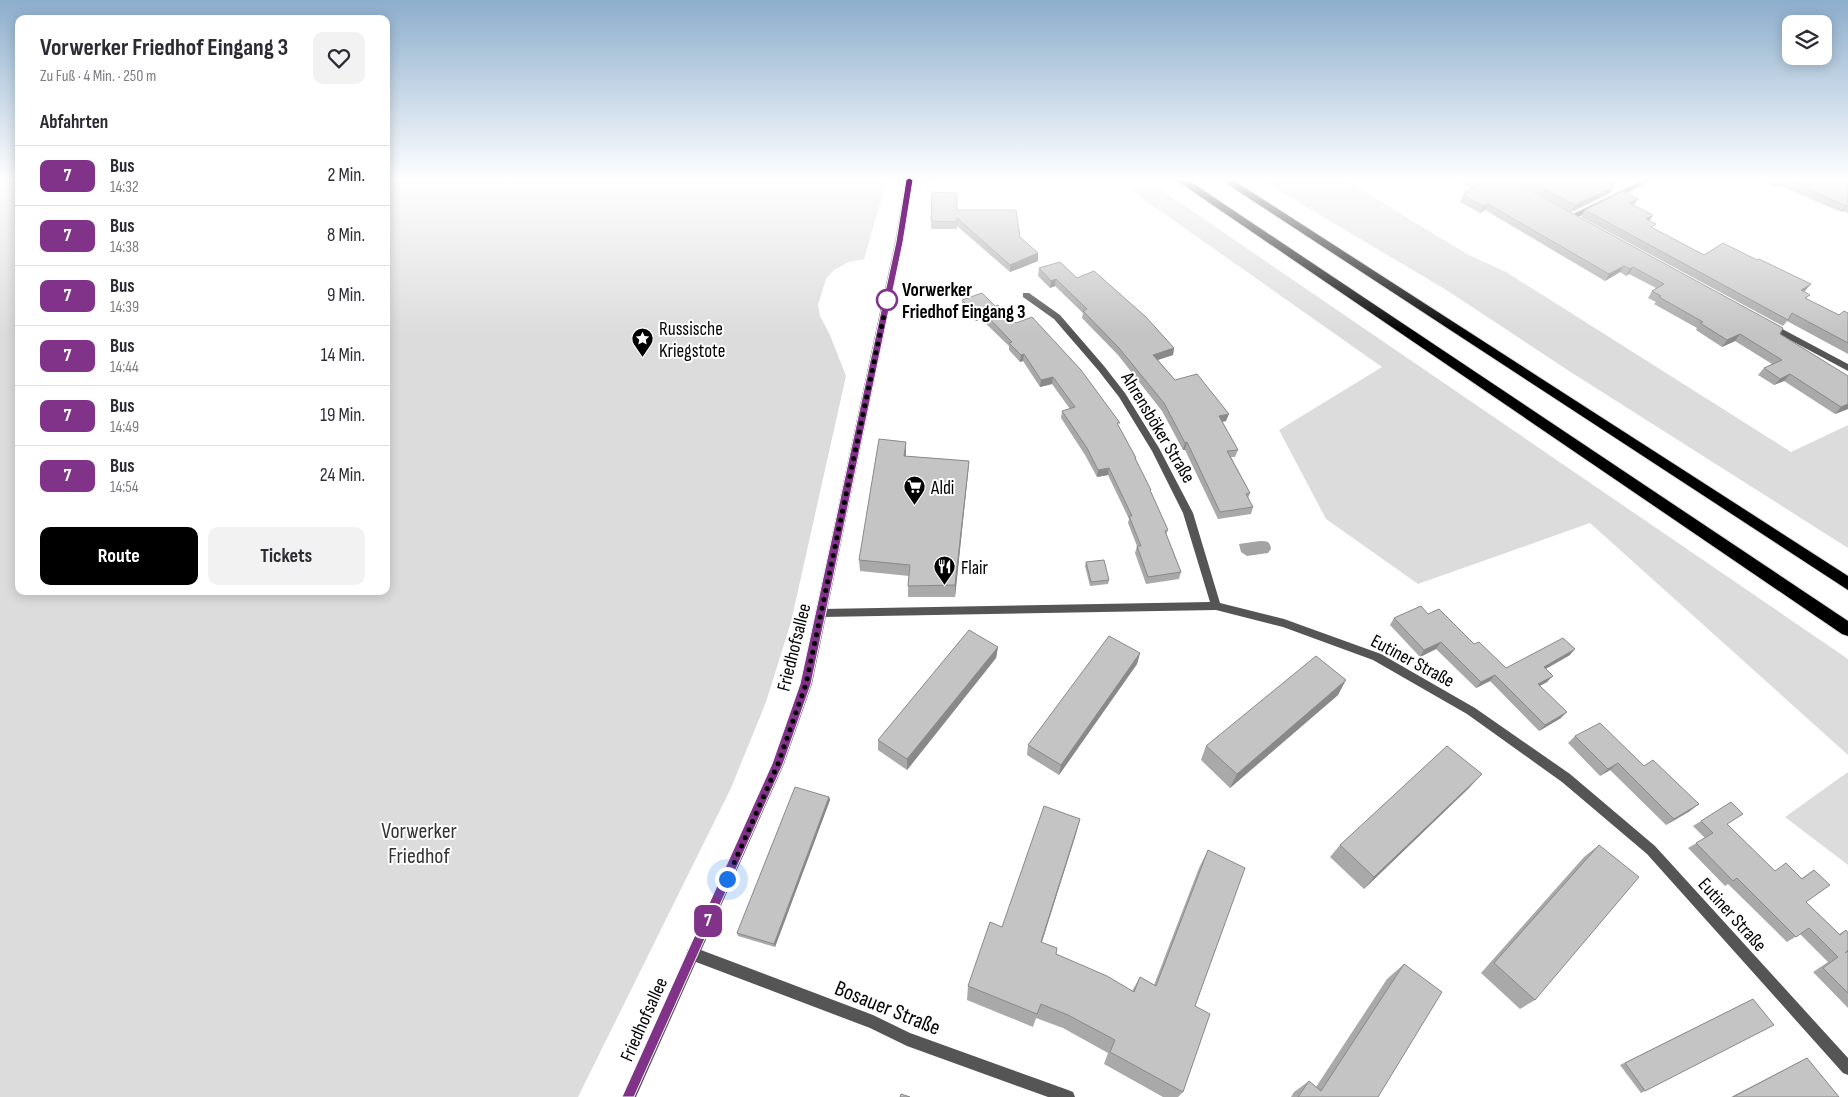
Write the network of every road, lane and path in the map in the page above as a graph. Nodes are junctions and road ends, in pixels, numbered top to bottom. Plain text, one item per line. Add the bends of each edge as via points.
1 (902, 231) edge
2 (1257, 231) edge
3 (1305, 231) edge
4 (1026, 295) dead end
5 (1761, 321) edge
6 (1848, 368) edge
7 (1848, 584) edge
8 (1216, 606) junction
9 (822, 614) junction
10 (1848, 629) edge
11 (693, 954) junction
12 (1848, 1068) edge
13 (629, 1097) edge
14 (1068, 1097) edge

1 - 9 street, Friedhofsallee
2 - 10 highway
3 - 7 highway
4 - 8 street, Ahrensböker Straße via 1057,317 1101,368 1156,450 1188,513
5 - 6 street
8 - 9 street, Eutiner Straße
8 - 12 street, Eutiner Straße via 1284,623 1377,657 1472,711 1566,778 1652,850
9 - 11 street, Friedhofsallee via 806,684 778,764
11 - 13 street, Friedhofsallee
11 - 14 street, Bosauer Straße via 872,1022 907,1039

